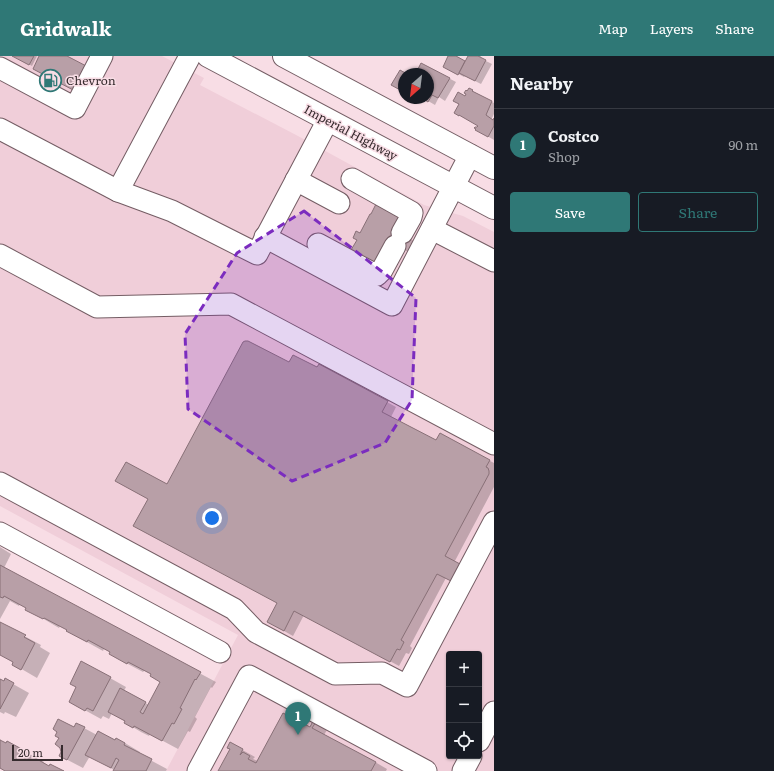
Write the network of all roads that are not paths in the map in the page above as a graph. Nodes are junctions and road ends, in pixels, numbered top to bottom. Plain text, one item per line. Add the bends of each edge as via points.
1 (102, 56) edge
2 (190, 56) edge
3 (208, 56) edge
4 (284, 56) edge
5 (0, 68) edge
6 (328, 120) junction
7 (0, 129) edge
8 (470, 155) junction
9 (494, 168) edge
10 (352, 179) dead end
11 (296, 180) junction
12 (454, 187) junction
13 (118, 191) junction
14 (339, 204) dead end
15 (494, 208) edge
16 (432, 229) junction
17 (266, 238) junction
18 (318, 244) dead end
19 (0, 255) edge
20 (494, 261) edge
21 (494, 444) edge
22 (0, 483) edge
23 (494, 522) edge
24 (0, 533) edge
25 (220, 652) dead end
26 (494, 712) edge
27 (482, 734) edge
28 (469, 759) edge
29 (198, 771) edge
30 (426, 771) edge
31 (463, 771) edge

1 - 5 lane via 75,108
2 - 13 lane
3 - 6 main road, Imperial Highway
4 - 8 main road
6 - 11 lane
6 - 12 main road, Imperial Highway
7 - 13 lane
8 - 9 main road
8 - 12 lane
10 - 18 lane via 412,213 399,240 382,270 377,274
11 - 14 lane
11 - 17 lane
12 - 15 main road, Imperial Highway
12 - 16 lane
13 - 17 lane via 172,210 257,254
16 - 17 lane via 392,305
16 - 20 lane
19 - 21 lane via 97,307 231,304
22 - 23 lane via 234,609 256,632 335,674 382,673 407,686
24 - 25 lane
26 - 27 lane
28 - 31 lane
29 - 30 lane via 249,676

